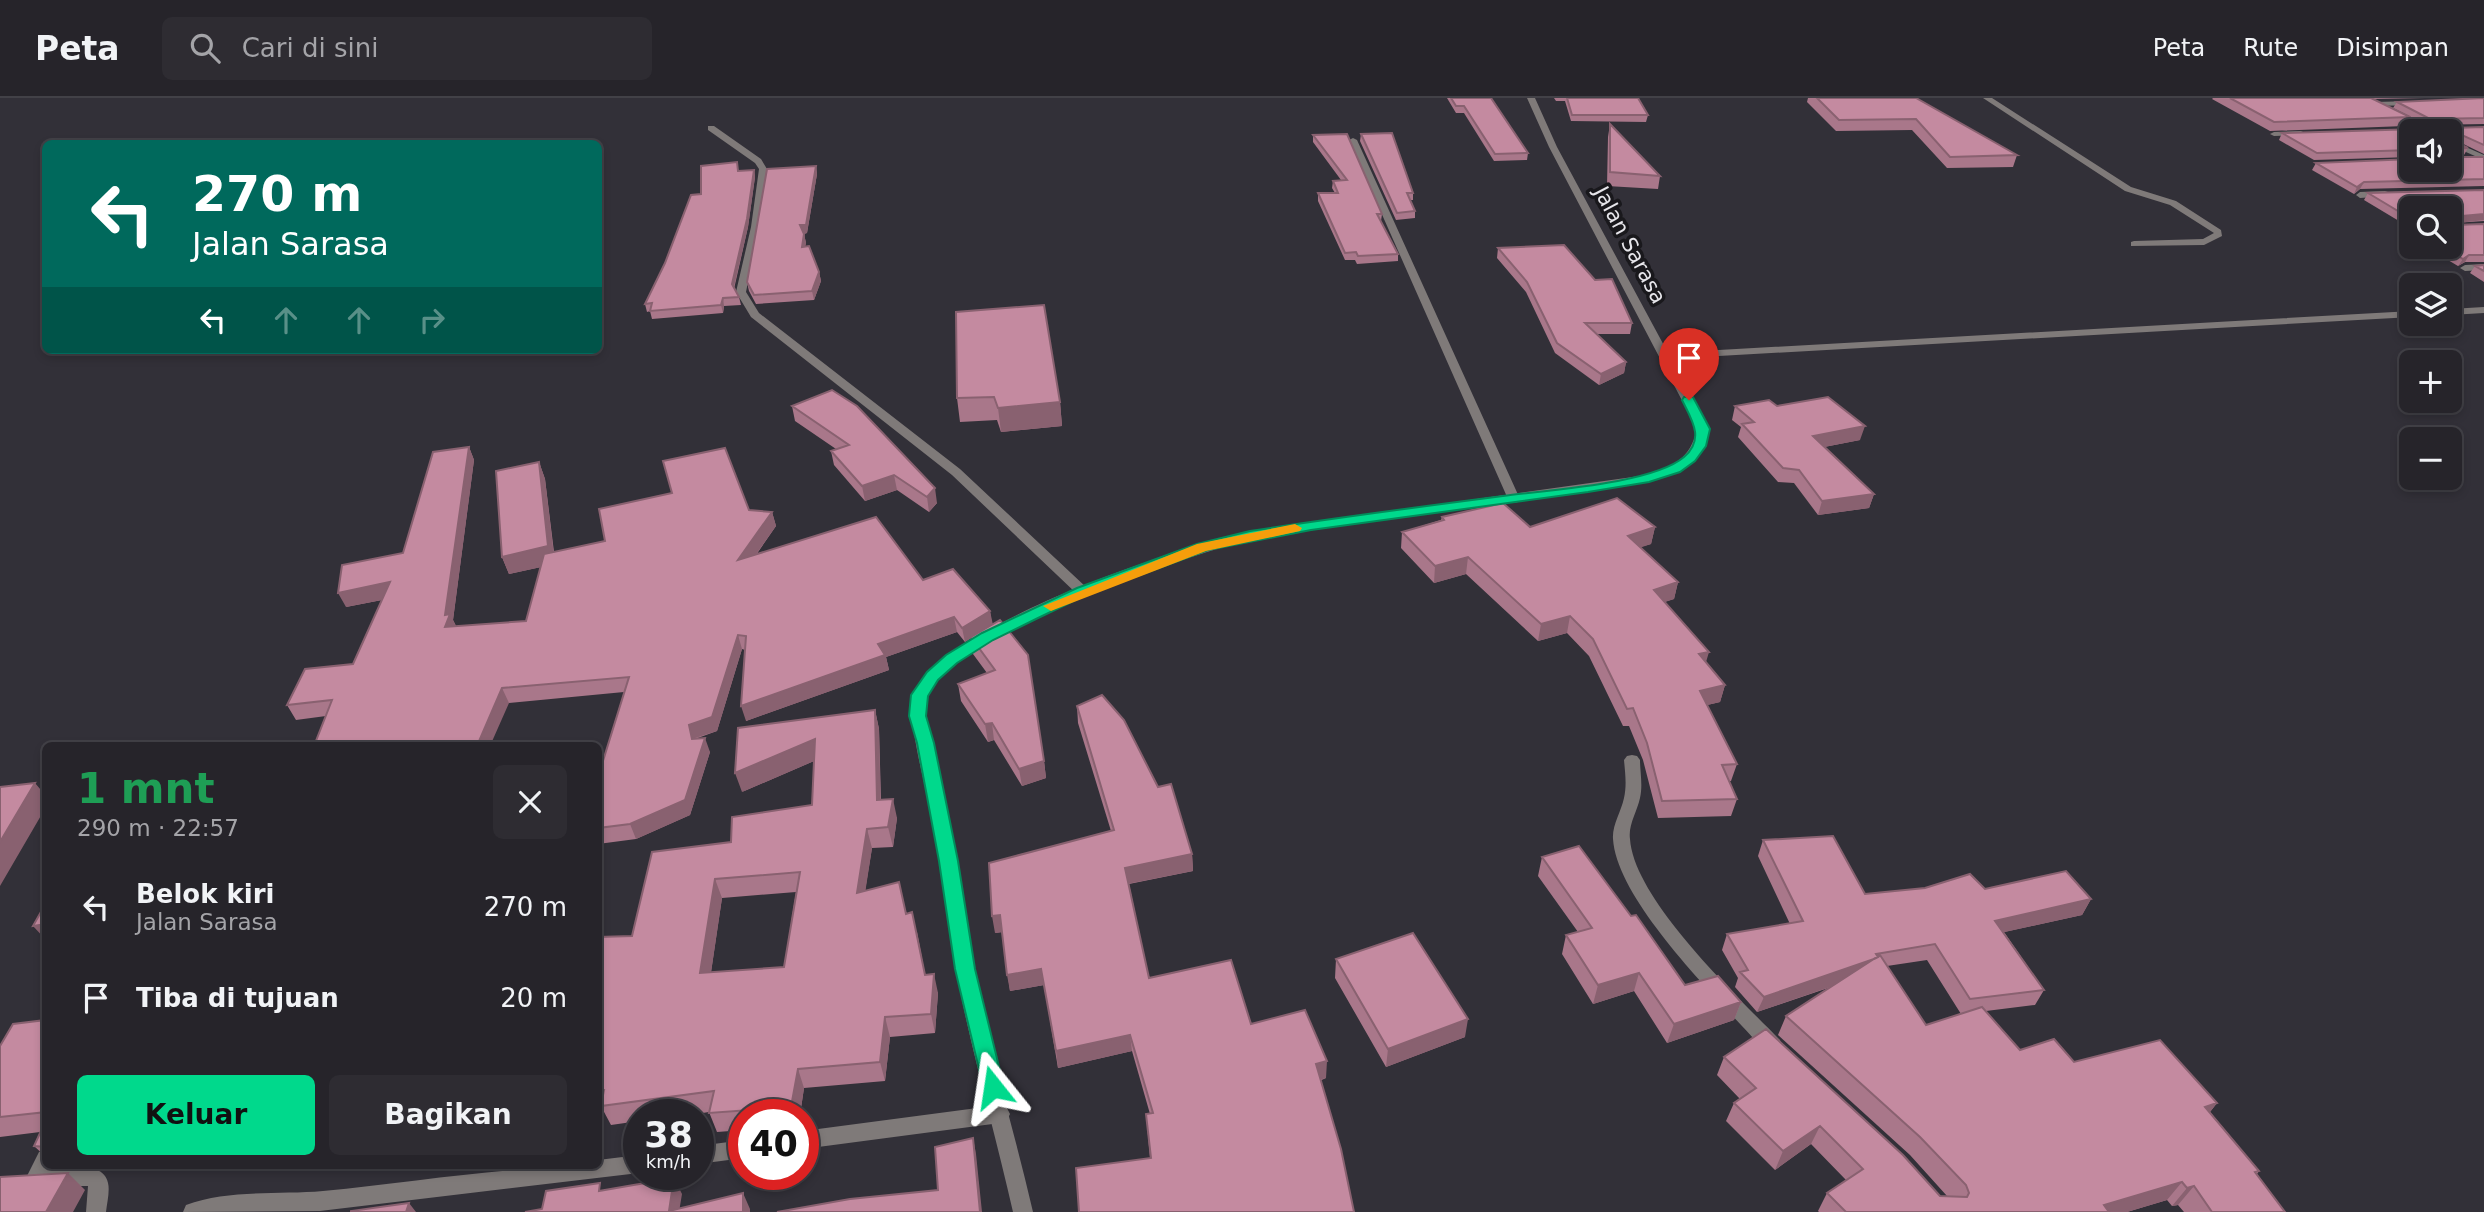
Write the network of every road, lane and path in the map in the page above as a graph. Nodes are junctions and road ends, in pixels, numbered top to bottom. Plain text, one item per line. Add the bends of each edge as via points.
1 (1531, 98) edge
2 (1987, 98) edge
3 (2364, 99) edge
4 (2429, 102) edge
5 (2374, 104) junction
6 (2403, 119) edge
7 (711, 128) dead end
8 (2316, 133) edge
9 (2274, 134) edge
10 (1353, 140) edge
11 (2462, 148) edge
12 (2484, 159) edge
13 (2462, 160) edge
14 (2401, 193) edge
15 (2360, 195) edge
16 (2134, 244) dead end
17 (2465, 268) edge
18 (2484, 268) edge
19 (2484, 310) edge
20 (2462, 311) edge
21 (2399, 315) edge
22 (1666, 356) junction
23 (1514, 499) junction
24 (1083, 591) junction
25 (1632, 760) dead end
26 (1789, 1062) edge
27 (1000, 1114) junction
28 (819, 1138) edge
29 (42, 1166) edge
30 (623, 1166) edge
31 (36, 1178) junction
32 (12, 1180) edge
33 (96, 1212) edge
34 (192, 1212) edge
35 (1023, 1212) edge

1 - 22 street, Jalan Sarasa
2 - 16 street via 2128,189 2173,203 2218,232 2204,242
3 - 5 street
4 - 5 street
5 - 6 street
7 - 24 street via 763,169 741,292 745,303 957,472
8 - 9 street
10 - 23 street
11 - 12 street
12 - 13 street
14 - 15 street
17 - 18 street
19 - 20 street
21 - 22 street
22 - 23 street, Jalan Sarasa via 1703,429 1700,446 1690,459 1649,478
23 - 24 street, Jalan Sarasa via 1250,535 1202,547
24 - 27 street, Jalan Sarasa via 987,636 952,659 920,695 917,716 949,861 965,969
25 - 26 street via 1633,793 1621,834 1637,880 1664,926
27 - 28 street
27 - 35 street, Jalan Sarasa
29 - 31 street
30 - 34 street
31 - 32 street
31 - 33 street via 92,1177 98,1183

